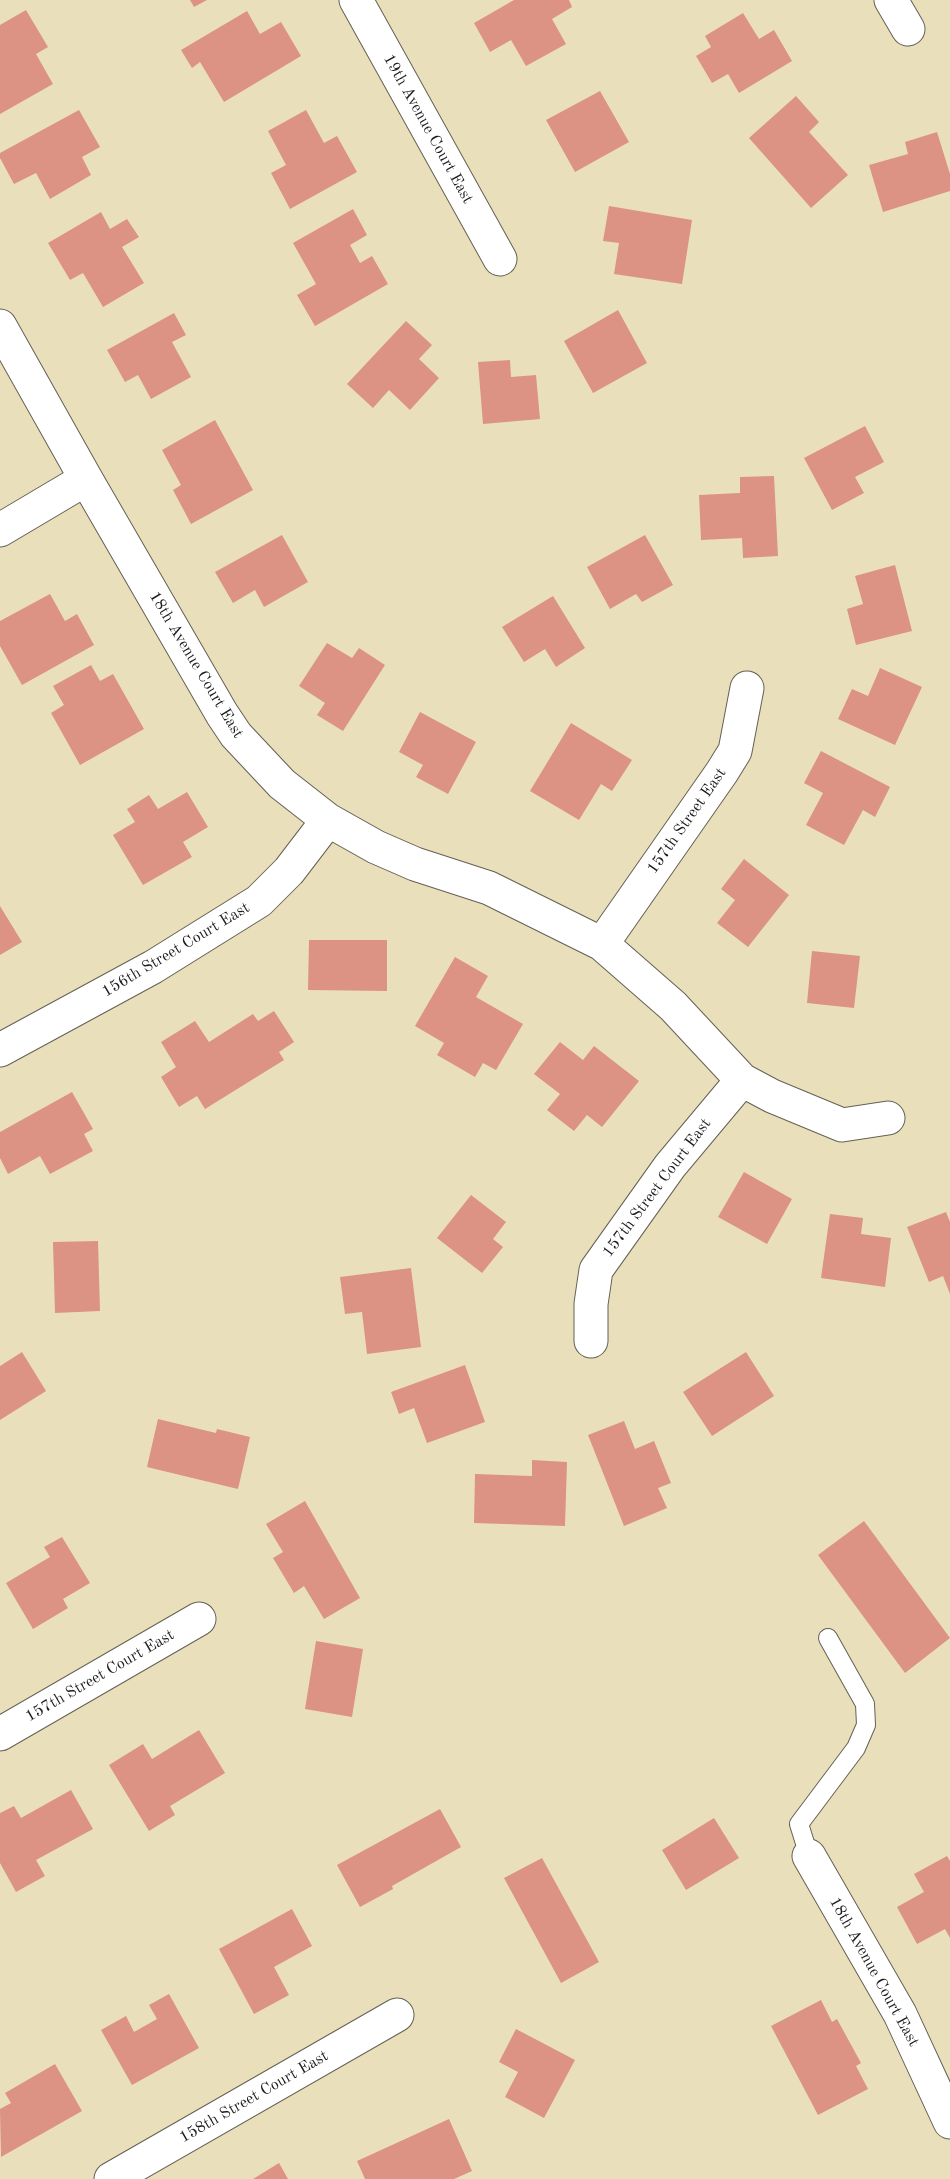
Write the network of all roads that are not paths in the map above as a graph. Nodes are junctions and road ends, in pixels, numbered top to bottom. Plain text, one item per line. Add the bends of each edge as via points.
1 (356, 0) edge
2 (891, 0) edge
3 (908, 28) dead end
4 (500, 259) dead end
5 (0, 326) edge
6 (86, 479) junction
7 (0, 530) edge
8 (747, 688) dead end
9 (328, 820) junction
10 (602, 944) junction
11 (0, 1050) edge
12 (742, 1080) junction
13 (888, 1118) dead end
14 (591, 1341) dead end
15 (199, 1619) dead end
16 (828, 1638) dead end
17 (0, 1734) edge
18 (809, 1856) joint
19 (397, 2015) dead end
20 (950, 2122) edge
21 (111, 2179) edge

1 - 4 street, 19th Avenue Court East
2 - 3 street
5 - 6 street, 18th Avenue Court East
6 - 7 street
6 - 9 street, 18th Avenue Court East via 236,735 282,784
8 - 10 street, 157th Street East via 735,751
9 - 10 street, 18th Avenue Court East via 375,847 489,888
9 - 11 street, 156th Street Court East via 289,871 259,901 153,967
10 - 12 street, 18th Avenue Court East via 673,1006
12 - 13 street, 18th Avenue Court East via 842,1125
12 - 14 street, 157th Street Court East via 670,1166 596,1270
15 - 17 street, 157th Street Court East
16 - 18 lane via 865,1704 866,1725 856,1748 799,1824
18 - 20 street, 18th Avenue Court East via 900,2014
19 - 21 street, 158th Street Court East

